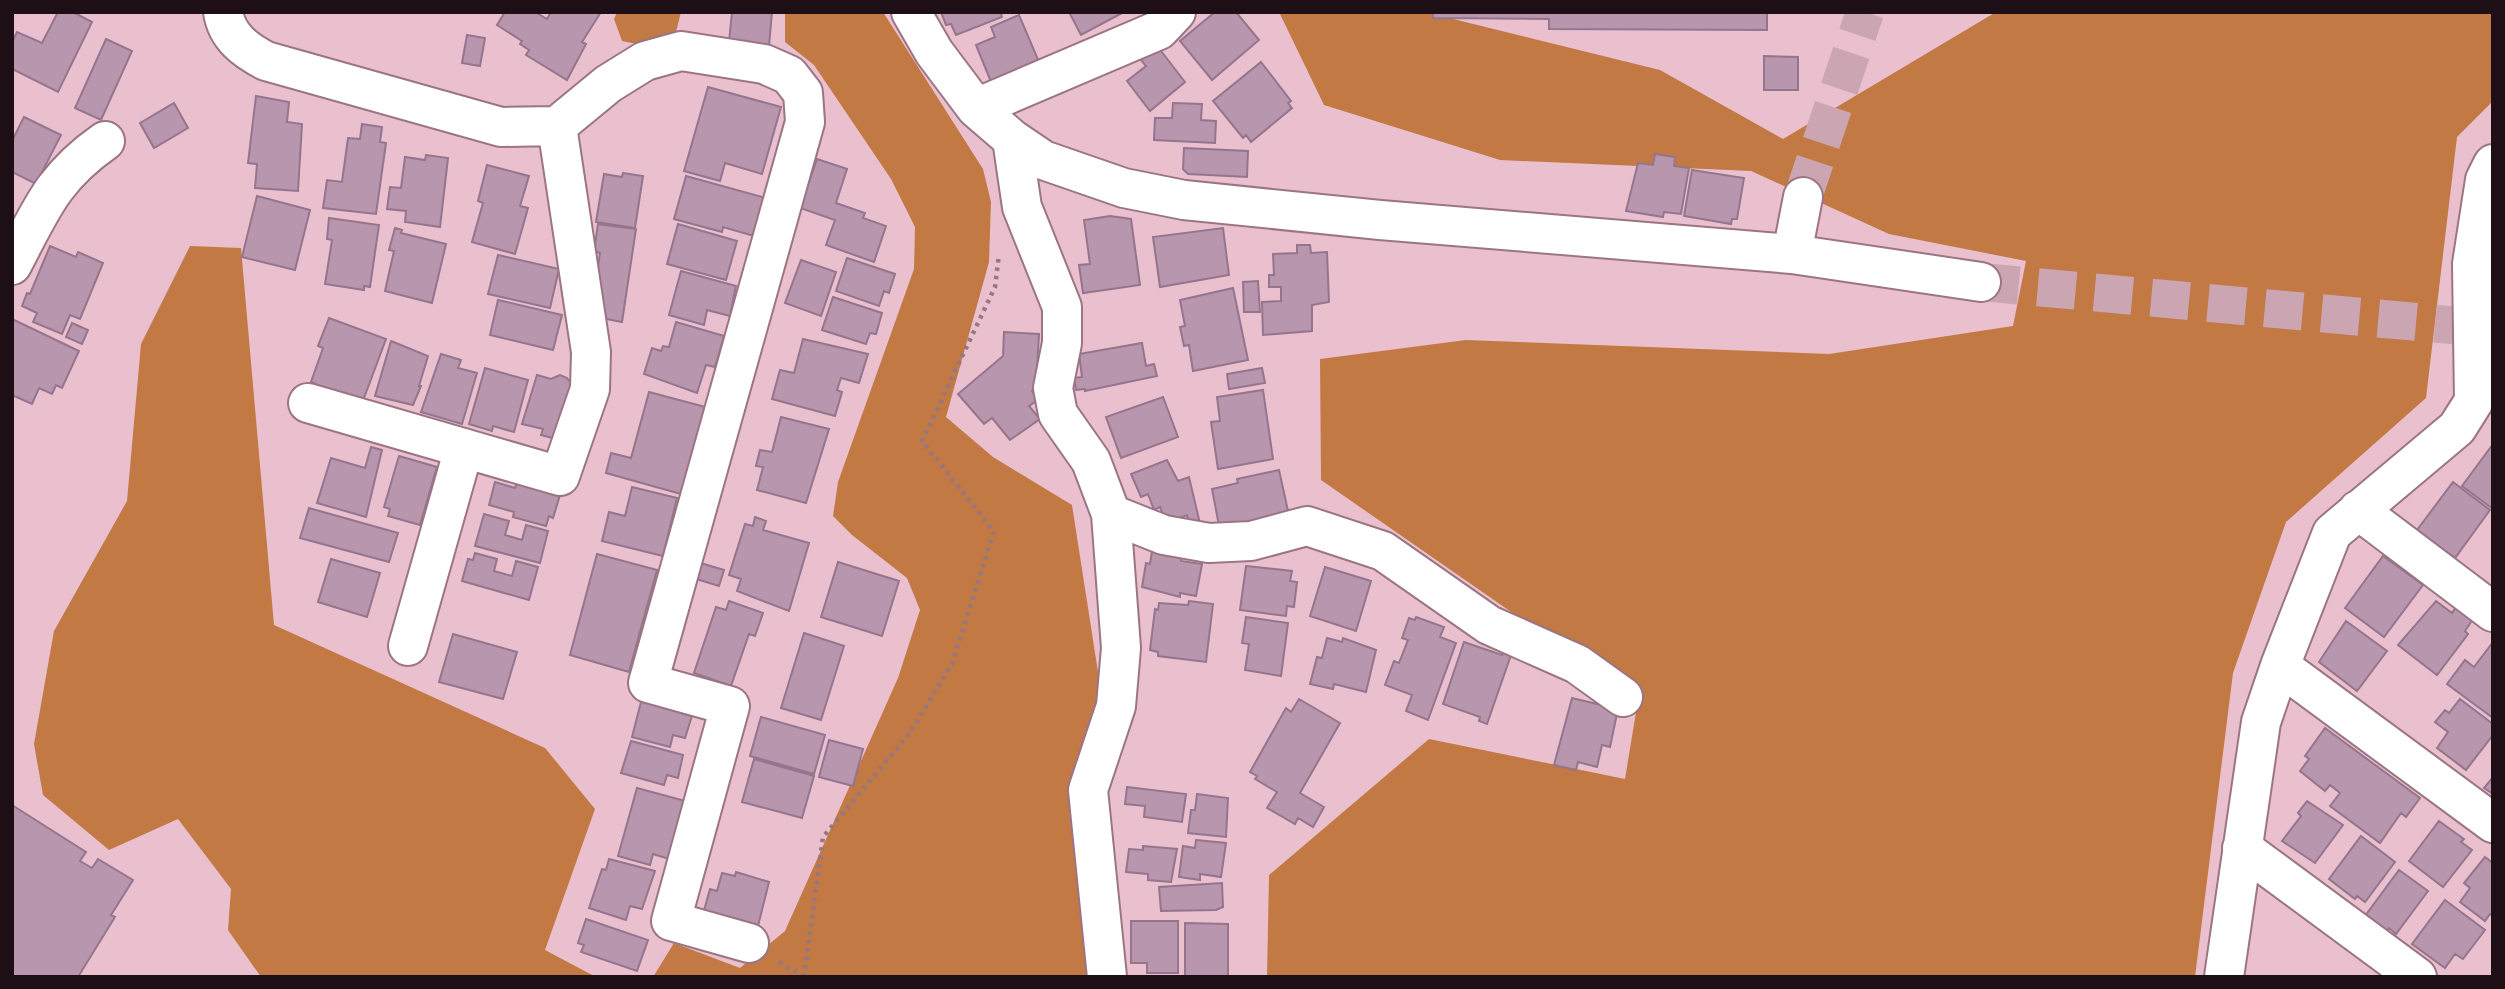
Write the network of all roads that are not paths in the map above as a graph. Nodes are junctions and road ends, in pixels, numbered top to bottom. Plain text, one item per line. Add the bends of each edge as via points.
1 (223, 12) edge
2 (911, 12) edge
3 (1176, 12) edge
4 (976, 108) junction
5 (557, 126) junction
6 (1012, 139) junction
7 (105, 141) dead end
8 (2493, 164) edge
9 (1803, 197) tunnel mouth
10 (1792, 254) junction
11 (12, 265) edge
12 (1982, 282) tunnel mouth
13 (308, 403) dead end
14 (464, 448) junction
15 (2358, 510) junction
16 (1111, 514) junction
17 (2493, 612) edge
18 (408, 646) dead end
19 (2280, 666) junction
20 (1623, 697) dead end
21 (2493, 823) edge
22 (2242, 848) junction
23 (749, 943) dead end
24 (1107, 977) edge
25 (2224, 977) edge
26 (2417, 977) edge

1 - 5 street via 225,24 242,48 266,61 500,127
2 - 4 street
3 - 4 street via 1159,30
4 - 6 street
5 - 14 street via 592,352 590,389 560,476
5 - 23 street via 645,61 681,51 764,64 789,75 803,93 805,122 648,682 730,706 671,921
6 - 10 street via 1043,160 1081,176 1184,200
6 - 16 street via 1022,207 1062,307 1062,343 1053,388 1058,414 1091,461
7 - 11 street via 75,162 52,189
8 - 15 street via 2485,180 2472,264 2474,401 2457,428
9 - 10 street
10 - 12 street
13 - 14 street
14 - 18 street
15 - 17 street
15 - 19 street via 2332,533
16 - 20 street via 1164,535 1209,543 1251,541 1307,526 1383,551 1489,625 1577,664
16 - 24 street via 1121,648 1116,706 1088,790
19 - 21 street
19 - 22 street via 2262,722
22 - 25 street
22 - 26 street

